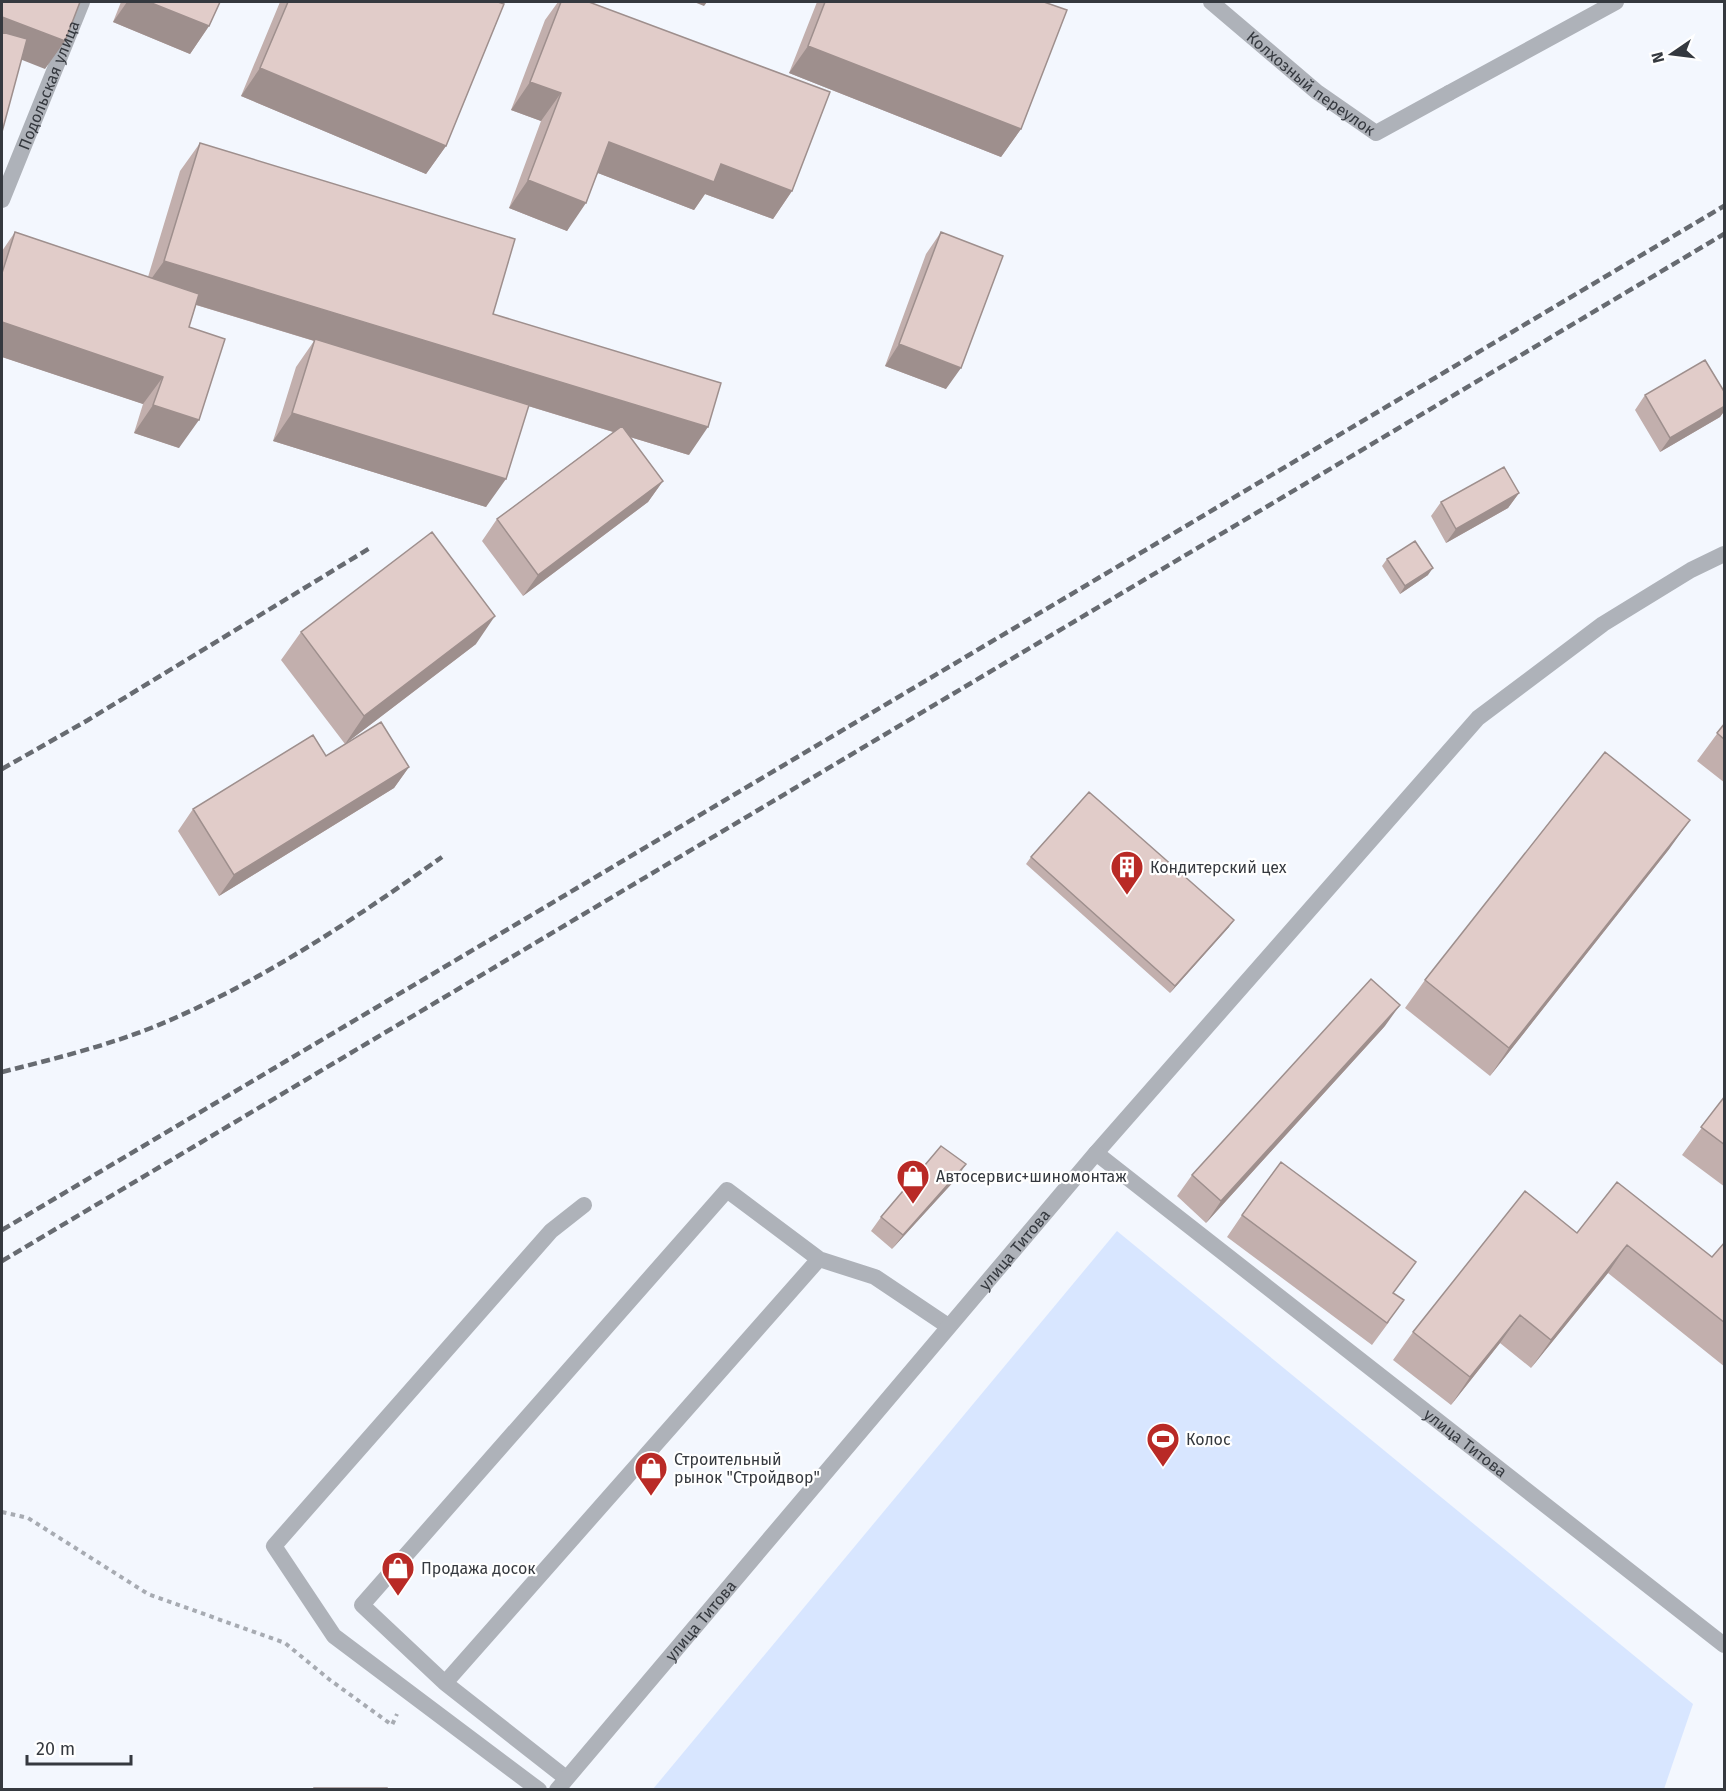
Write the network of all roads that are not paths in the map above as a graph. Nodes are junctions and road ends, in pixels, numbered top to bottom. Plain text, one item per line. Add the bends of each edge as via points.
1 (82, 2) edge
2 (1211, 2) edge
3 (1616, 2) edge
4 (2, 200) edge
5 (1725, 554) edge
6 (1096, 1153) junction
7 (584, 1205) dead end
8 (819, 1259) junction
9 (948, 1326) junction
10 (1725, 1645) edge
11 (445, 1683) junction
12 (562, 1784) edge
13 (539, 1790) edge

1 - 4 street, Подольская улица
2 - 3 street, Колхозный переулок via 1317,92 1376,133
5 - 6 street via 1691,570 1603,624 1478,718
6 - 9 street, улица Титова
6 - 10 street, улица Титова
7 - 13 street via 551,1231 274,1546 334,1636
8 - 9 street via 875,1277
8 - 11 street
8 - 11 street via 727,1190 719,1199 362,1605
9 - 12 street, улица Титова
11 - 12 street

